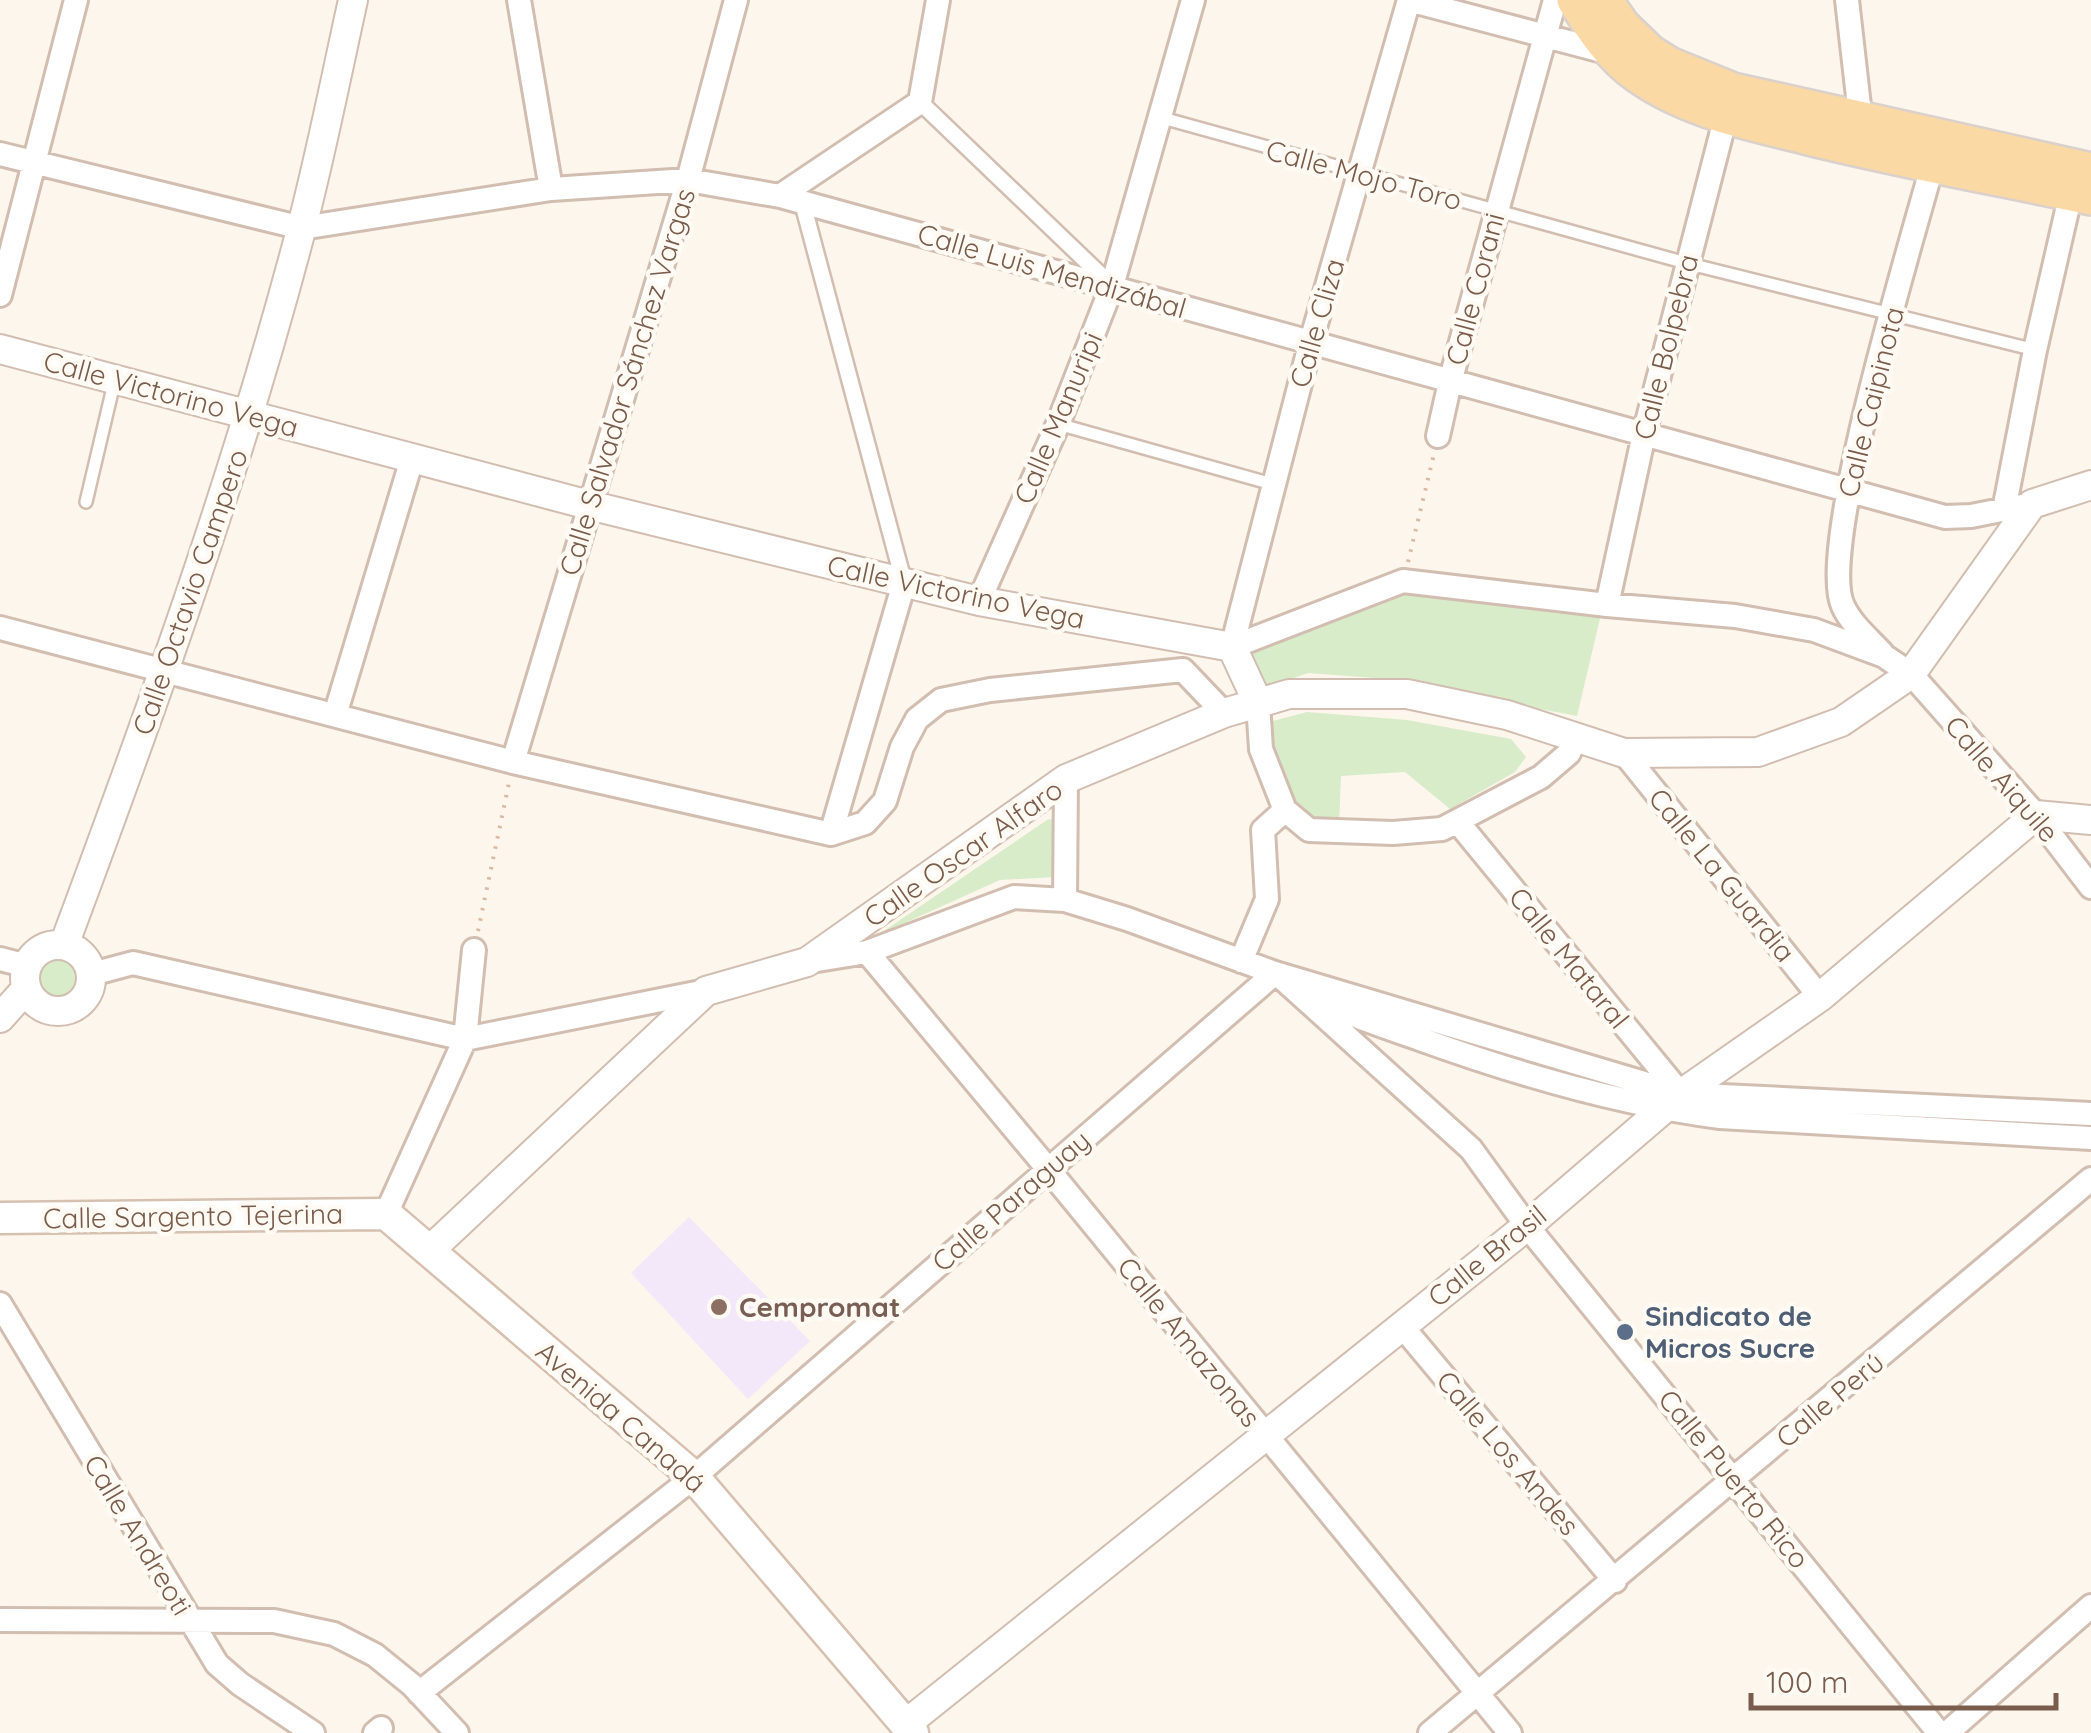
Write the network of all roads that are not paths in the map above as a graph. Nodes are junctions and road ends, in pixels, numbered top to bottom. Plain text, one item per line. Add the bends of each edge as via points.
1 (76, 0) edge
2 (352, 0) edge
3 (519, 0) edge
4 (736, 0) edge
5 (938, 0) edge
6 (1193, 0) edge
7 (1409, 0) edge
8 (1555, 0) edge
9 (1575, 0) edge
10 (1604, 0) edge
11 (1846, 0) edge
12 (1545, 36) junction
13 (1614, 54) junction
14 (1670, 65) junction
15 (920, 102) junction
16 (1729, 103) junction
17 (1159, 117) junction
18 (1863, 136) junction
19 (1936, 152) junction
20 (0, 154) edge
21 (33, 163) junction
22 (1360, 174) junction
23 (688, 180) junction
24 (2081, 182) edge
25 (552, 189) junction
26 (791, 199) junction
27 (1497, 211) junction
28 (302, 228) junction
29 (1686, 263) junction
30 (1112, 286) junction
31 (0, 295) edge
32 (1892, 316) junction
33 (1310, 345) junction
34 (0, 349) edge
35 (2035, 350) junction
36 (114, 379) junction
37 (1450, 382) junction
38 (249, 415) junction
39 (1058, 424) junction
40 (1644, 434) junction
41 (1438, 436) road end
42 (412, 459) junction
43 (1272, 484) junction
44 (2091, 485) edge
45 (1848, 489) junction
46 (86, 502) dead end
47 (2032, 504) junction
48 (589, 505) junction
49 (2004, 510) junction
50 (904, 583) junction
51 (979, 602) junction
52 (1607, 606) junction
53 (0, 628) edge
54 (1232, 648) junction
55 (1884, 656) junction
56 (166, 670) junction
57 (1911, 674) junction
58 (1258, 703) junction
59 (1224, 713) junction
60 (335, 716) junction
61 (1576, 738) junction
62 (1624, 752) junction
63 (513, 762) junction
64 (1066, 779) junction
65 (1285, 810) junction
66 (2036, 815) junction
67 (2091, 820) edge
68 (1457, 821) junction
69 (831, 834) junction
70 (2091, 887) edge
71 (1064, 900) junction
72 (64, 945) junction
73 (474, 950) road end
74 (867, 952) junction
75 (1241, 961) junction
76 (807, 962) junction
77 (18, 971) edge
78 (1275, 972) junction
79 (92, 974) junction
80 (706, 991) junction
81 (1820, 997) junction
82 (0, 1018) edge
83 (465, 1039) junction
84 (1672, 1102) junction
85 (2091, 1114) edge
86 (2091, 1138) edge
87 (1048, 1169) junction
88 (2091, 1179) edge
89 (386, 1214) junction
90 (0, 1218) edge
91 (1526, 1226) junction
92 (429, 1251) junction
93 (0, 1304) edge
94 (1401, 1325) junction
95 (1266, 1438) junction
96 (694, 1476) junction
97 (1735, 1480) junction
98 (1615, 1581) junction
99 (2091, 1606) edge
100 (0, 1620) edge
101 (190, 1621) junction
102 (420, 1693) junction
103 (1478, 1695) junction
104 (905, 1730) edge
105 (313, 1733) edge
106 (457, 1733) edge
107 (1430, 1733) edge
108 (1510, 1733) edge
109 (1939, 1733) edge
110 (1946, 1733) edge

1 - 21 street
2 - 28 street, Calle Octavio Campero
3 - 25 street
4 - 23 street, Calle Salvador Sánchez Vargas
5 - 15 street
6 - 17 street, Calle Manuripi
7 - 12 street
7 - 22 street, Calle Cliza
8 - 12 street, Calle Corani
9 - 13 main road
10 - 14 main road via 1635,39
11 - 18 street
12 - 13 street
12 - 27 street, Calle Corani
13 - 14 street
13 - 16 main road via 1656,87
14 - 16 main road
15 - 26 street
15 - 30 street
16 - 18 main road
16 - 29 street, Calle Bolpebra
17 - 22 lane, Calle Mojo Toro
17 - 30 street, Calle Manuripi
18 - 19 main road
19 - 24 main road
19 - 32 street, Calle Caipinota
20 - 21 street, Calle Luis Mendizábal
21 - 28 street, Calle Luis Mendizábal
21 - 31 street
22 - 27 lane, Calle Mojo Toro
22 - 33 street, Calle Cliza
23 - 25 street, Calle Luis Mendizábal
23 - 26 street, Calle Luis Mendizábal
23 - 48 street, Calle Salvador Sánchez Vargas
24 - 35 street
25 - 28 street, Calle Luis Mendizábal
26 - 30 street, Calle Luis Mendizábal
26 - 50 street
27 - 29 lane, Calle Mojo Toro
27 - 37 street, Calle Corani
28 - 38 street, Calle Octavio Campero
29 - 32 lane, Calle Mojo Toro
29 - 40 street, Calle Bolpebra
30 - 33 street, Calle Luis Mendizábal
30 - 39 street, Calle Manuripi
32 - 35 lane, Calle Mojo Toro
32 - 45 street, Calle Caipinota
33 - 37 street, Calle Luis Mendizábal
33 - 43 street, Calle Cliza
34 - 36 street, Calle Victorino Vega
35 - 49 street
36 - 38 street, Calle Victorino Vega
36 - 46 lane
37 - 40 street, Calle Luis Mendizábal
37 - 41 street, Calle Corani
38 - 42 street, Calle Victorino Vega
38 - 56 street, Calle Octavio Campero
39 - 43 lane
39 - 51 street, Calle Manuripi
40 - 45 street, Calle Luis Mendizábal
40 - 52 street, Calle Bolpebra
42 - 48 street, Calle Victorino Vega
42 - 60 street
43 - 54 street, Calle Cliza
44 - 47 street, Calle Luis Mendizábal
45 - 49 street, Calle Luis Mendizábal via 1946,517
45 - 55 street, Calle Caipinota via 1838,577 1842,604
47 - 49 street, Calle Luis Mendizábal
47 - 57 street, Calle Oscar Alfaro
48 - 50 street, Calle Victorino Vega
48 - 63 street, Calle Salvador Sánchez Vargas
50 - 51 street, Calle Victorino Vega
50 - 69 street
51 - 54 street, Calle Victorino Vega
52 - 54 street via 1403,581
52 - 55 street via 1798,627
53 - 56 street
54 - 58 street
55 - 57 street
56 - 60 street
56 - 72 street, Calle Octavio Campero
57 - 62 street, Calle Oscar Alfaro via 1841,722 1758,752
57 - 66 street, Calle Aiquile
58 - 59 street, Calle Oscar Alfaro
58 - 61 street, Calle Oscar Alfaro via 1289,694 1407,694
58 - 65 street via 1261,748
59 - 64 street, Calle Oscar Alfaro
59 - 69 street via 1183,670 941,700 917,720 902,747 885,801 866,823
60 - 63 street
61 - 62 street, Calle Oscar Alfaro
61 - 68 street via 1541,777
62 - 81 street, Calle La Guardia
63 - 69 street
64 - 71 street
64 - 76 street, Calle Oscar Alfaro
65 - 68 street via 1309,830 1393,833 1442,829
65 - 75 street via 1264,830 1266,899
66 - 67 street
66 - 70 street, Calle Aiquile
66 - 81 street, Calle Brasil
68 - 84 street, Calle Mataral
71 - 74 street via 1014,897
71 - 75 street
72 - 77 street via 42,949
72 - 79 street via 82,954
73 - 83 street
74 - 76 street
74 - 87 street, Calle Amazonas
75 - 78 street
76 - 80 street, Calle Oscar Alfaro
77 - 79 street via 40,1006 62,1011 88,994
77 - 82 street
78 - 84 street via 1340,1011 1476,1060
78 - 87 street, Calle Paraguay
78 - 91 street, Calle Puerto Rico via 1471,1149
79 - 83 street, Calle Oscar Alfaro via 132,963
80 - 83 street, Calle Oscar Alfaro
80 - 92 street
81 - 84 street, Calle Brasil
83 - 89 street
84 - 85 street
84 - 86 street via 1720,1117
84 - 91 street, Calle Brasil
87 - 95 street, Calle Amazonas
87 - 96 street, Calle Paraguay
88 - 97 street, Calle Perú
89 - 90 main road, Calle Sargento Tejerina
89 - 92 main road, Avenida Canadá
91 - 94 street, Calle Brasil
91 - 97 street, Calle Puerto Rico
92 - 96 main road, Avenida Canadá
93 - 101 street, Calle Andreoti
94 - 95 street, Calle Brasil
94 - 98 street, Calle Los Andes
95 - 103 street, Calle Amazonas
95 - 104 street, Calle Brasil
96 - 102 street, Calle Paraguay
96 - 104 main road, Avenida Canadá
97 - 98 street, Calle Perú
97 - 109 street, Calle Puerto Rico
98 - 103 street, Calle Perú
99 - 110 street
100 - 101 street
101 - 102 street via 274,1621 334,1634 375,1654
101 - 105 street, Calle Andreoti via 218,1664
102 - 106 street
103 - 107 street, Calle Perú
103 - 108 street, Calle Amazonas

